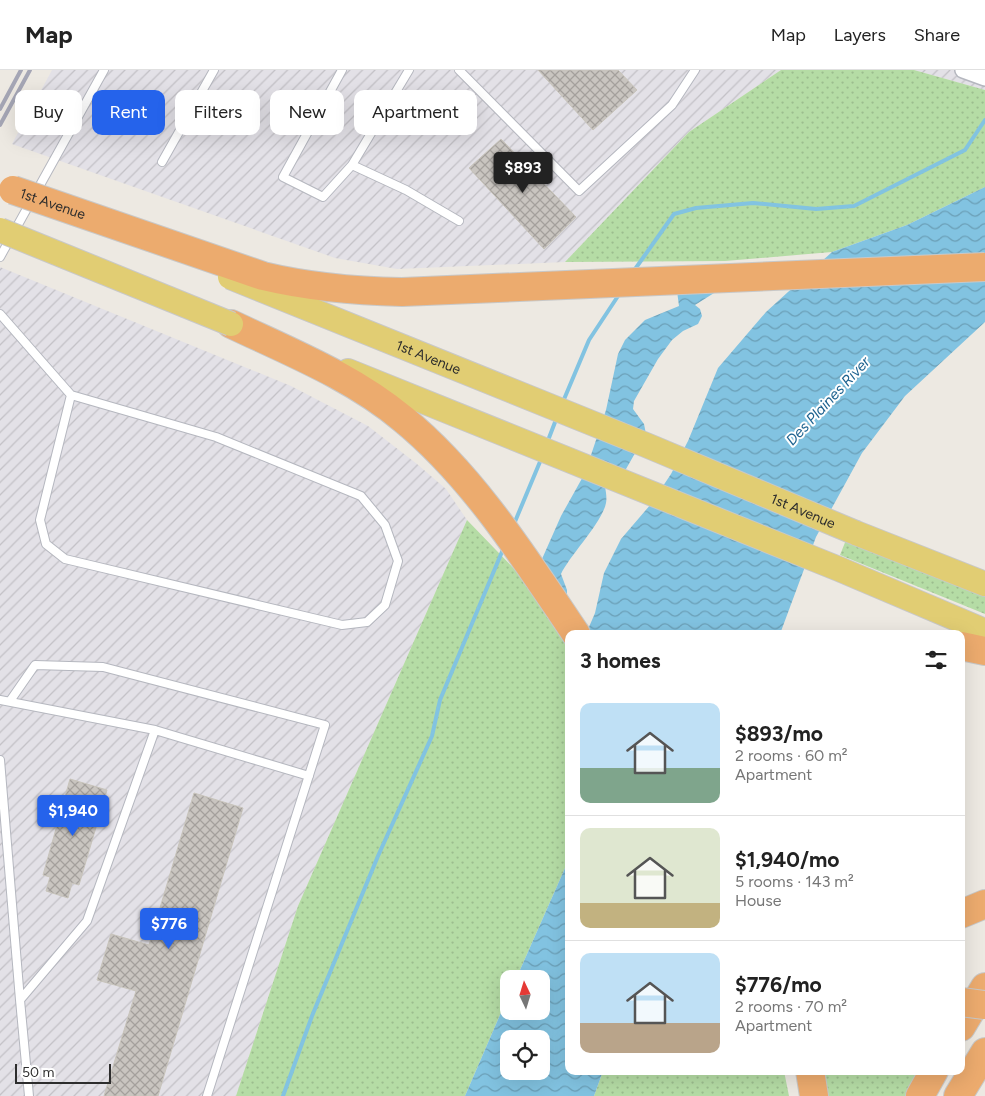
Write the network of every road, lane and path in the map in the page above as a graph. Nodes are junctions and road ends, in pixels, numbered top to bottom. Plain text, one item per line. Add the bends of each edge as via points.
1 (104, 70) edge
2 (214, 70) edge
3 (342, 70) edge
4 (409, 70) edge
5 (459, 70) edge
6 (695, 70) edge
7 (963, 70) edge
8 (985, 78) edge
9 (162, 162) dead end
10 (352, 165) junction
11 (6, 187) edge
12 (460, 222) dead end
13 (0, 230) edge
14 (0, 257) edge
15 (985, 267) edge
16 (0, 314) edge
17 (232, 324) junction
18 (71, 395) junction
19 (985, 584) edge
20 (573, 630) edge
21 (985, 631) edge
22 (965, 647) edge
23 (985, 651) edge
24 (0, 700) edge
25 (10, 701) junction
26 (155, 730) junction
27 (0, 760) edge
28 (1, 773) edge
29 (309, 776) junction
30 (985, 904) edge
31 (965, 912) edge
32 (985, 987) edge
33 (20, 1000) junction
34 (965, 1003) edge
35 (985, 1006) edge
36 (965, 1020) edge
37 (985, 1052) edge
38 (811, 1075) edge
39 (932, 1075) edge
40 (29, 1096) edge
41 (206, 1096) edge
42 (814, 1096) edge
43 (920, 1096) edge
44 (958, 1096) edge

1 - 14 lane
2 - 9 lane
3 - 10 lane via 283,177 322,197
4 - 10 lane
5 - 6 lane via 579,191 672,104
7 - 8 street
10 - 12 lane via 406,190
11 - 15 highway, bridge via 262,276 347,290 402,292
11 - 19 main road, 1st Avenue, bridge
13 - 17 main road, bridge
16 - 18 lane
17 - 20 highway via 321,367 403,418 464,480 528,562
17 - 21 main road via 839,568
18 - 18 lane via 40,520 46,544 65,560 342,625 367,622 385,605 398,561 385,525 361,496 216,437
22 - 23 highway
24 - 25 lane
25 - 26 lane
25 - 29 lane via 35,665 103,667 325,725
26 - 29 lane
26 - 33 lane via 87,921
27 - 28 lane
28 - 33 lane
29 - 41 lane
30 - 31 highway
32 - 36 highway
33 - 40 lane
34 - 35 highway, bridge
37 - 44 highway
38 - 42 highway
39 - 43 highway

